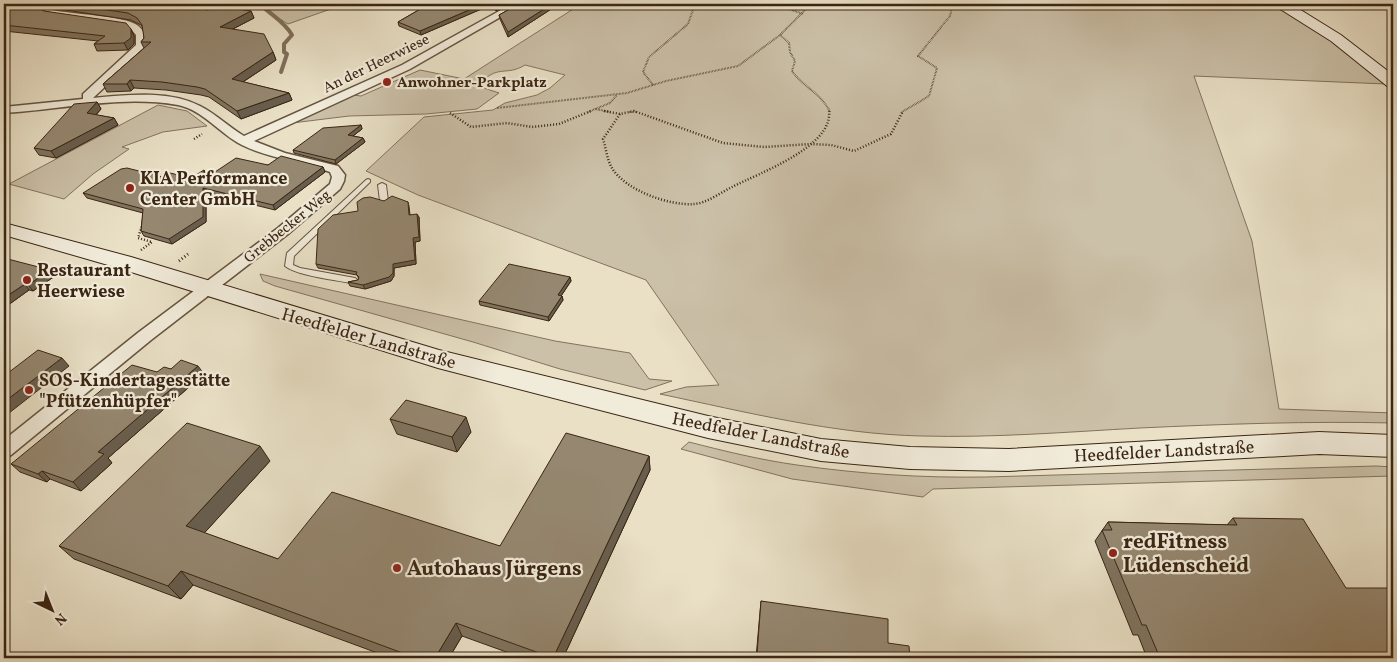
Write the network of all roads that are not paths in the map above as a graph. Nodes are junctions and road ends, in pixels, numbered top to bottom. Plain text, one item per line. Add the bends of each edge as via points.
1 (30, 4) edge
2 (518, 4) edge
3 (1282, 4) edge
4 (1393, 83) edge
5 (89, 100) junction
6 (4, 110) edge
7 (244, 141) junction
8 (368, 181) dead end
9 (382, 186) dead end
10 (384, 201) edge
11 (4, 229) edge
12 (354, 280) edge
13 (207, 288) junction
14 (1393, 446) edge
15 (4, 450) edge

1 - 5 street via 48,12 123,23 133,26 141,34 141,45 136,53 92,91 87,96
2 - 7 street, An der Heerwiese via 406,68
3 - 4 main road via 1336,38
5 - 6 street, Grebbecker Weg via 68,105
5 - 7 street, Grebbecker Weg via 154,100 188,104
7 - 13 street, Grebbecker Weg via 282,156 334,168 339,178 335,186 314,205
8 - 12 lane, Grebbecker Weg via 290,255 288,261 289,266 298,270
9 - 10 lane
11 - 13 main road, Heedfelder Landstraße
13 - 14 main road, Heedfelder Landstraße via 486,372 708,427 821,450 910,458 1009,460 1319,443
13 - 15 street

